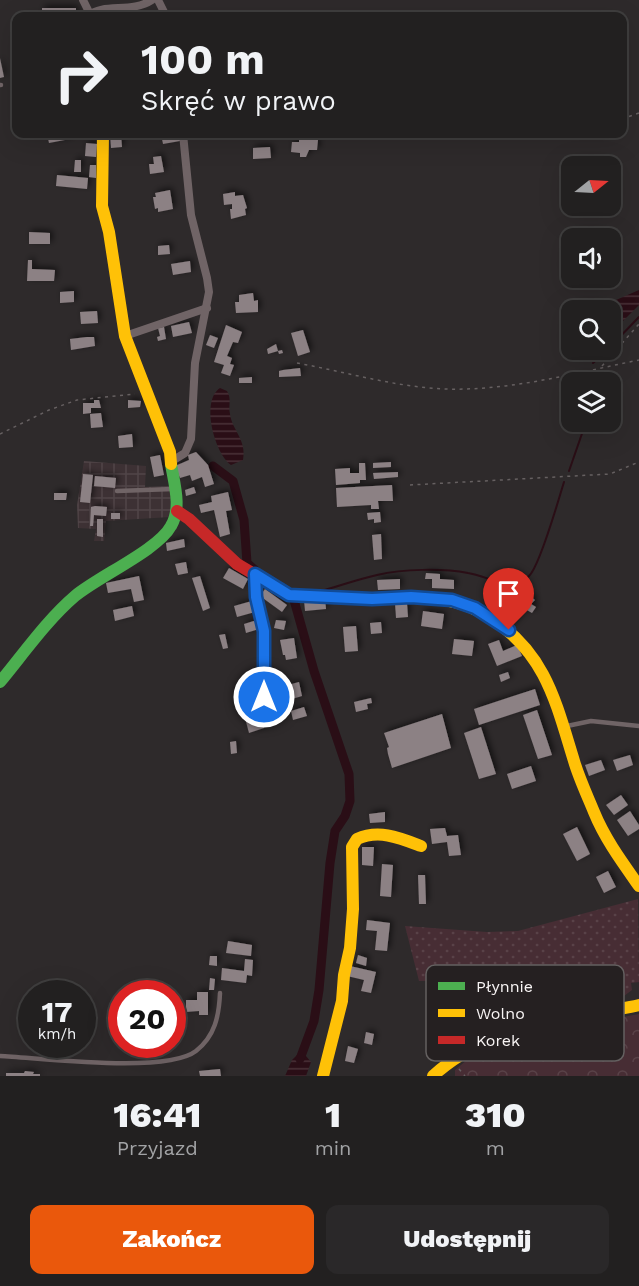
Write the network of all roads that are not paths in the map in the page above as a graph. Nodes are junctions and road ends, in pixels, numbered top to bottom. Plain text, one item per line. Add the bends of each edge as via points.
1 (152, 0) edge
2 (93, 12) edge
3 (103, 138) edge
4 (183, 138) edge
5 (207, 308) junction
6 (125, 336) junction
7 (172, 461) junction
8 (175, 489) junction
9 (117, 491) dead end
10 (177, 511) junction
11 (255, 574) junction
12 (0, 682) edge
13 (264, 697) dead end
14 (564, 726) junction
15 (639, 726) edge
16 (421, 846) dead end
17 (639, 886) edge
18 (220, 993) dead end
19 (0, 1056) edge
20 (450, 1061) edge
21 (323, 1076) edge
22 (433, 1076) edge

1 - 2 street via 137,7
3 - 6 street via 102,206
4 - 5 street via 191,215 208,285
5 - 6 street
5 - 7 street via 195,363 191,439 183,454
6 - 7 street
7 - 8 street
8 - 9 lane
8 - 10 street
10 - 11 street via 237,564
10 - 12 street via 171,527 158,541 75,596
11 - 13 lane via 264,631
11 - 14 street via 289,595 411,597 452,600 475,608 509,630 530,652 545,675
14 - 15 lane via 591,721
14 - 17 street via 594,815
16 - 21 street via 382,834 365,835 354,844 351,943
18 - 19 lane via 210,1036 198,1050 179,1059 124,1063
20 - 22 street

